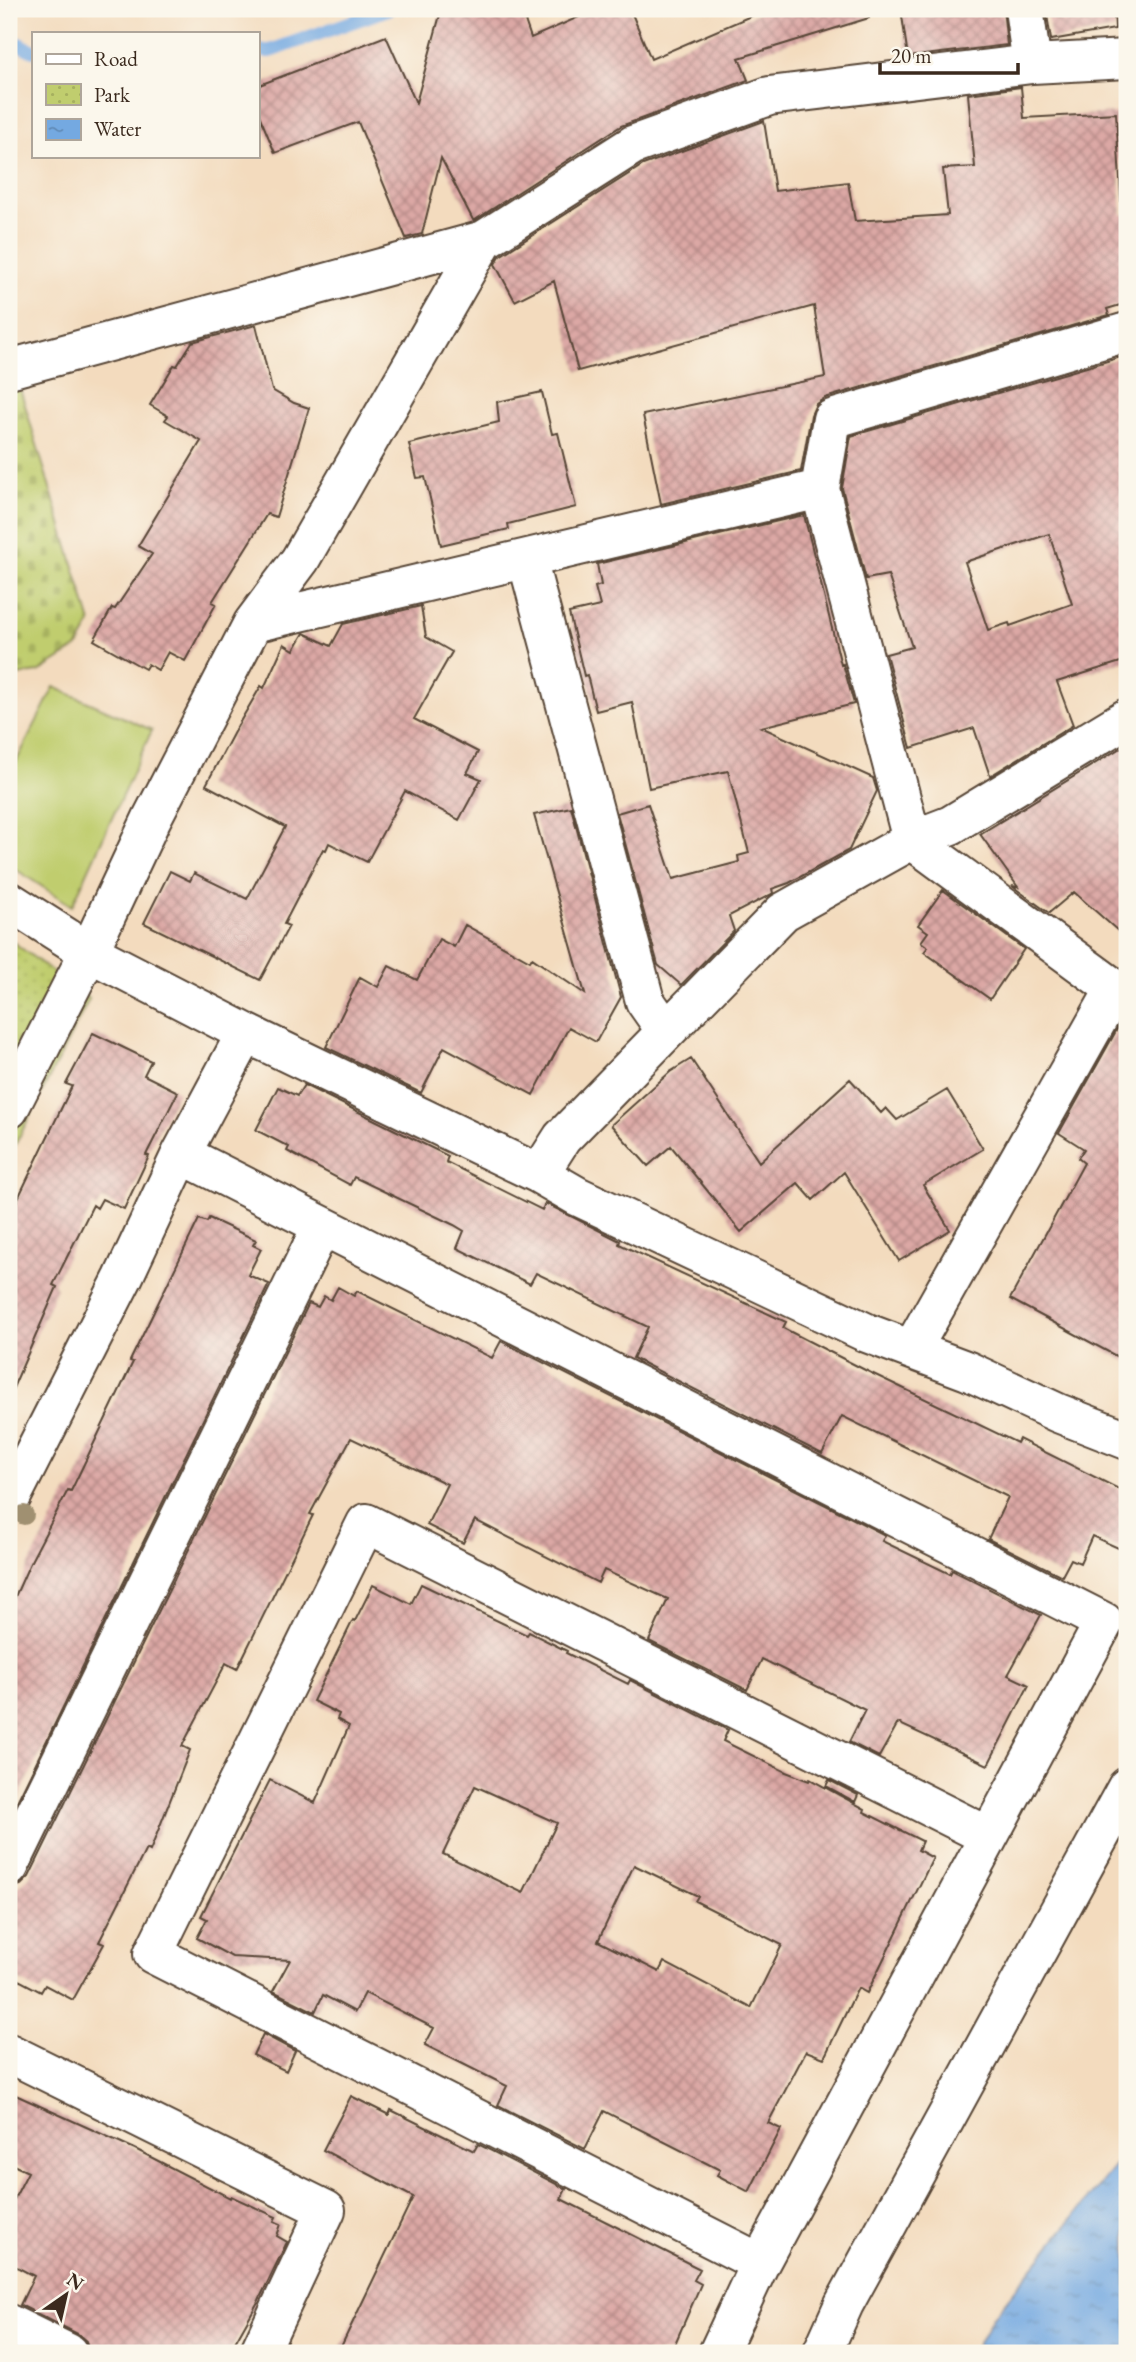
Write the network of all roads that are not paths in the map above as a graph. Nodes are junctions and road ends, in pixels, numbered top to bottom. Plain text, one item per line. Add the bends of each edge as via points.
1 (1024, 9) edge
2 (1127, 59) edge
3 (1032, 64) junction
4 (484, 240) junction
5 (1127, 332) edge
6 (9, 369) edge
7 (820, 489) junction
8 (527, 559) junction
9 (253, 623) junction
10 (1127, 718) edge
11 (912, 840) junction
12 (9, 901) edge
13 (89, 952) junction
14 (1121, 992) edge
15 (666, 1031) junction
16 (246, 1033) junction
17 (9, 1109) edge
18 (181, 1154) junction
19 (539, 1174) junction
20 (322, 1226) junction
21 (912, 1349) junction
22 (1127, 1440) edge
23 (9, 1502) edge
24 (1127, 1787) edge
25 (988, 1836) junction
26 (9, 1867) edge
27 (9, 2053) edge
28 (760, 2263) junction
29 (9, 2324) edge
30 (68, 2353) edge
31 (259, 2353) edge
32 (718, 2353) edge
33 (822, 2353) edge

1 - 3 street
2 - 3 street
3 - 4 street via 769,96 634,145
4 - 6 street
4 - 9 street via 300,560
5 - 7 street via 832,419
7 - 8 street
7 - 11 street
8 - 9 street
8 - 15 street via 645,1001
9 - 13 street
10 - 11 street via 951,825
11 - 14 street
11 - 15 street via 783,912
12 - 13 street
13 - 16 street
13 - 17 street
14 - 21 street
15 - 19 street via 562,1138
16 - 18 street
16 - 19 street
18 - 20 street
18 - 23 street
19 - 21 street via 855,1327
20 - 25 street via 1104,1622
20 - 26 street
21 - 22 street
24 - 33 street via 844,2304
25 - 28 street
25 - 28 street via 366,1523 153,1954
27 - 31 street via 326,2210
28 - 32 street
29 - 30 street

